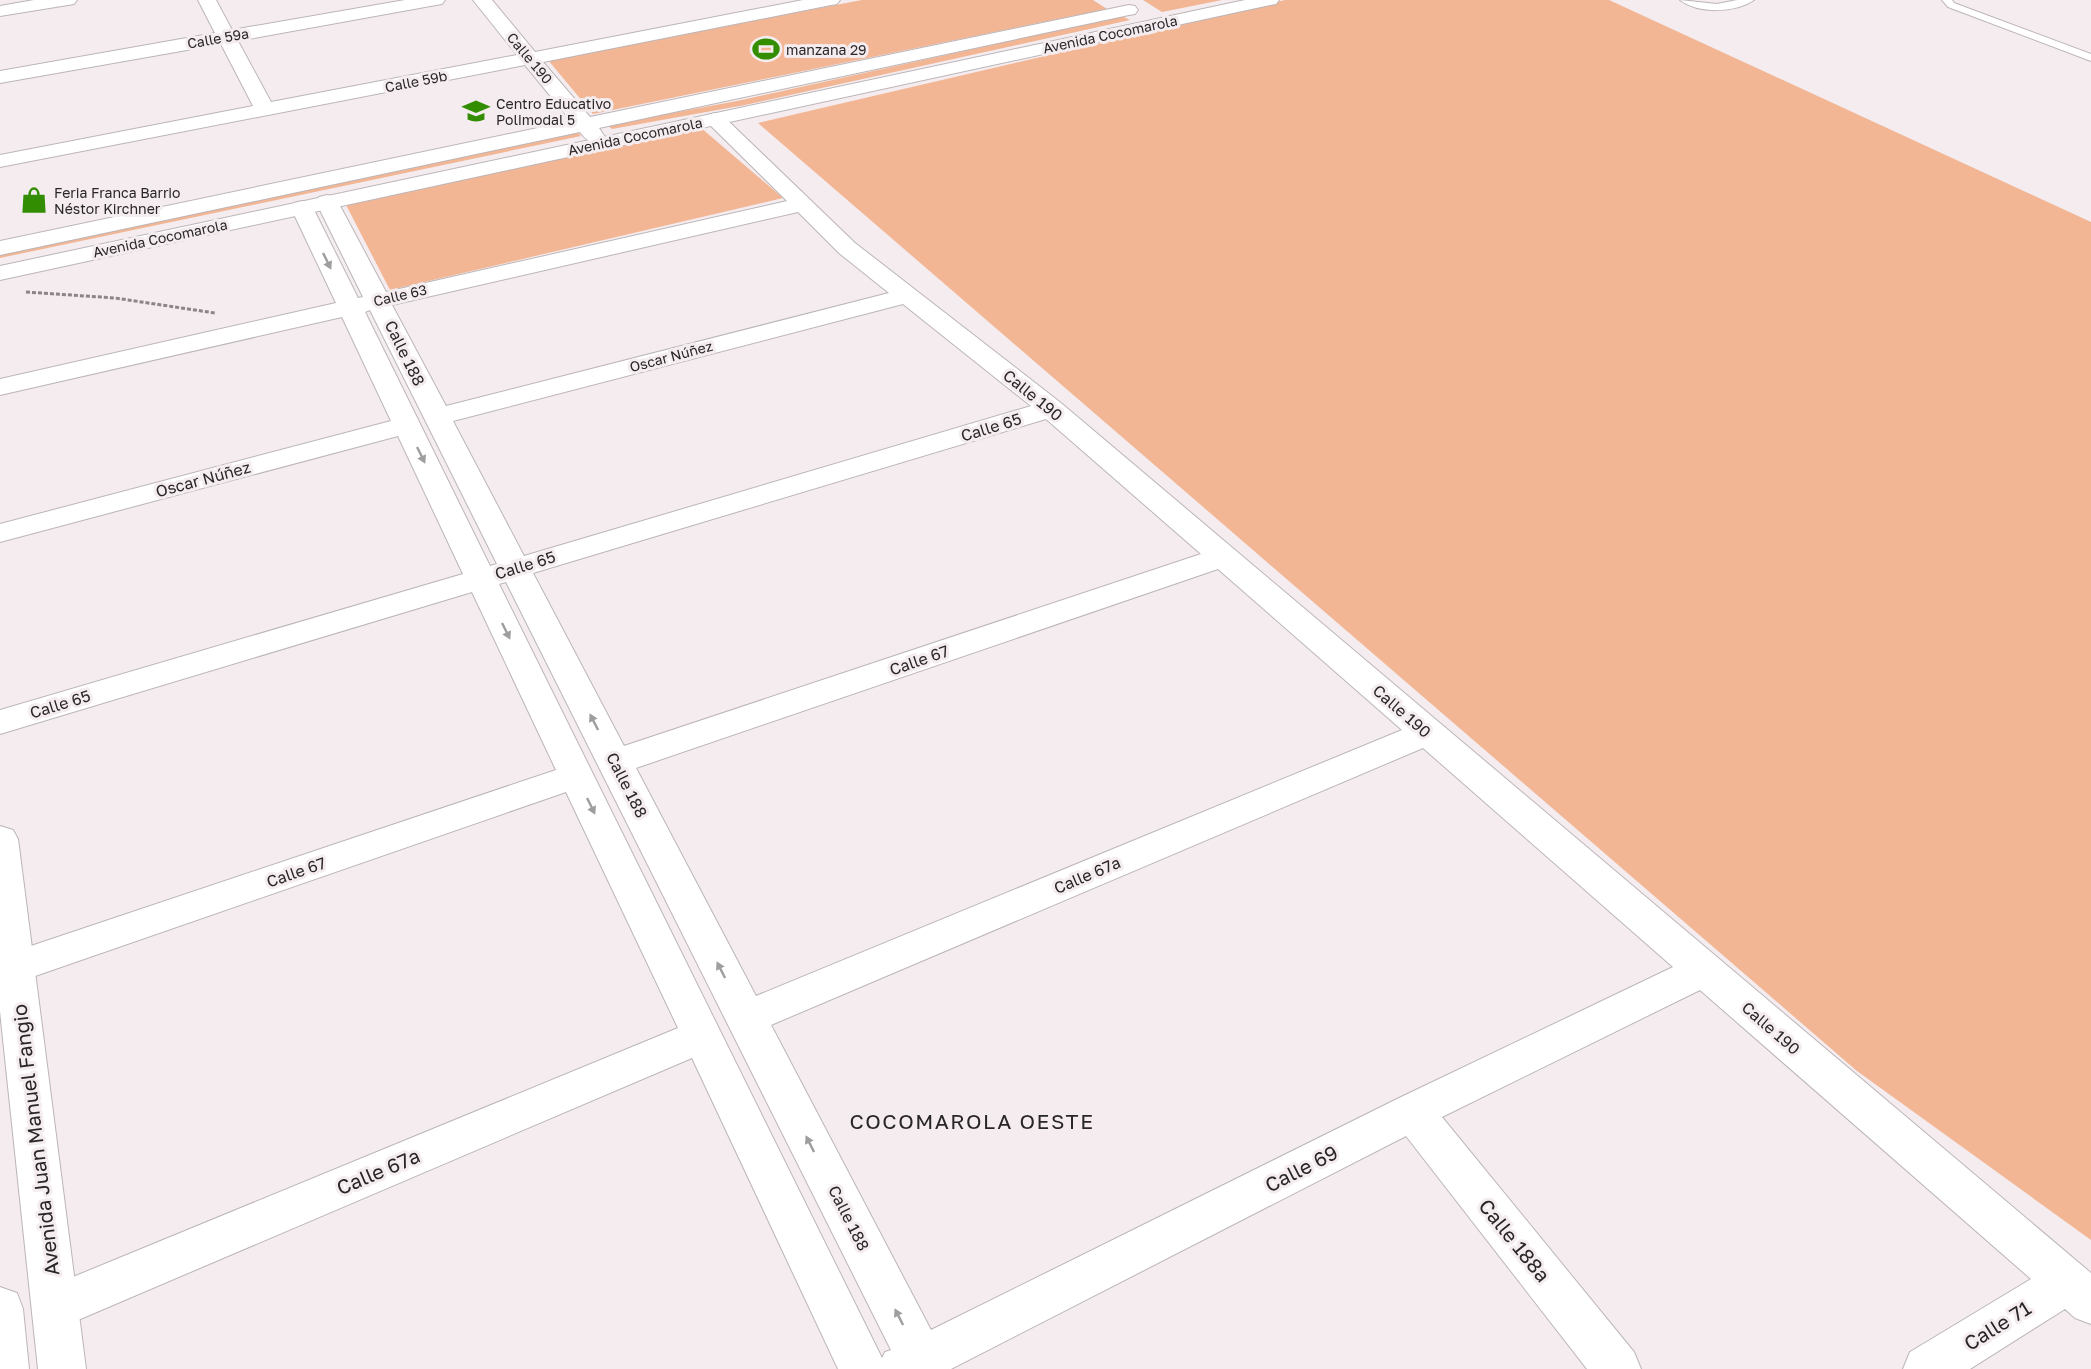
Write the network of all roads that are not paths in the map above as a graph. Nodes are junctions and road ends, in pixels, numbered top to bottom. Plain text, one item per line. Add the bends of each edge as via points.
1 (68, 0) edge
2 (207, 0) edge
3 (436, 0) edge
4 (482, 0) edge
5 (831, 0) edge
6 (1270, 0) edge
7 (1685, 0) edge
8 (1749, 0) edge
9 (1947, 0) edge
10 (795, 3) edge
11 (1122, 5) edge
12 (0, 11) edge
13 (1154, 25) junction
14 (226, 37) junction
15 (2091, 58) edge
16 (530, 59) junction
17 (0, 77) edge
18 (266, 111) junction
19 (715, 119) junction
20 (584, 123) junction
21 (601, 144) junction
22 (0, 161) edge
23 (314, 205) junction
24 (801, 205) junction
25 (0, 248) edge
26 (0, 273) edge
27 (906, 296) junction
28 (364, 303) junction
29 (0, 387) edge
30 (1051, 409) junction
31 (421, 421) junction
32 (0, 533) edge
33 (1223, 557) junction
34 (516, 568) junction
35 (480, 578) junction
36 (0, 722) edge
37 (1428, 733) junction
38 (615, 762) junction
39 (576, 776) junction
40 (0, 840) edge
41 (15, 967) junction
42 (1704, 970) junction
43 (746, 1018) junction
44 (702, 1036) junction
45 (1412, 1112) junction
46 (2079, 1292) edge
47 (55, 1307) junction
48 (0, 1309) edge
49 (916, 1366) edge
50 (5, 1369) edge
51 (62, 1369) edge
52 (863, 1369) edge
53 (1617, 1369) edge
54 (1927, 1369) edge

1 - 12 street
2 - 14 street
3 - 14 street, Calle 59a
4 - 16 street, Calle 190
5 - 10 street, Calle 59b
6 - 13 street, Avenida Cocomarola
7 - 8 lane via 1703,8 1715,8
9 - 15 lane via 1951,5
10 - 16 street, Calle 59b
11 - 13 street
11 - 20 street
13 - 19 street, Avenida Cocomarola
14 - 17 street, Calle 59a
14 - 18 street
16 - 18 street, Calle 59b
16 - 20 street, Calle 190
18 - 22 street, Calle 59b
19 - 21 street, Avenida Cocomarola
19 - 24 street, Calle 190
20 - 21 street, Calle 190
20 - 25 street
21 - 23 street, Avenida Cocomarola
23 - 26 street, Avenida Cocomarola
23 - 28 street, Calle 188
24 - 27 street, Calle 190
24 - 28 street, Calle 63
27 - 30 street, Calle 190
27 - 31 street, Oscar Núñez
28 - 29 street, Calle 63
28 - 31 street, Calle 188
30 - 33 street, Calle 190
30 - 34 street, Calle 65
31 - 32 street, Oscar Núñez
31 - 34 street, Calle 188
31 -> 35 street, Calle 188
33 - 37 street, Calle 190
33 - 38 street, Calle 67
34 - 35 street, Calle 65
38 -> 34 street, Calle 188
35 - 36 street, Calle 65
35 -> 39 street, Calle 188
37 - 42 street, Calle 190
37 - 43 street, Calle 67a
43 -> 38 street, Calle 188
39 - 41 street, Calle 67
39 -> 44 street, Calle 188
40 - 41 street, Avenida Juan Manuel Fangio
41 - 47 street, Avenida Juan Manuel Fangio
42 - 45 street, Calle 69
42 - 46 street, Calle 190
49 -> 43 street, Calle 188
44 - 47 street, Calle 67a
44 - 52 street, Calle 188
45 - 49 street, Calle 69
45 - 53 street, Calle 188a
46 - 54 street, Calle 71
47 - 51 street, Avenida Juan Manuel Fangio
48 - 50 street

